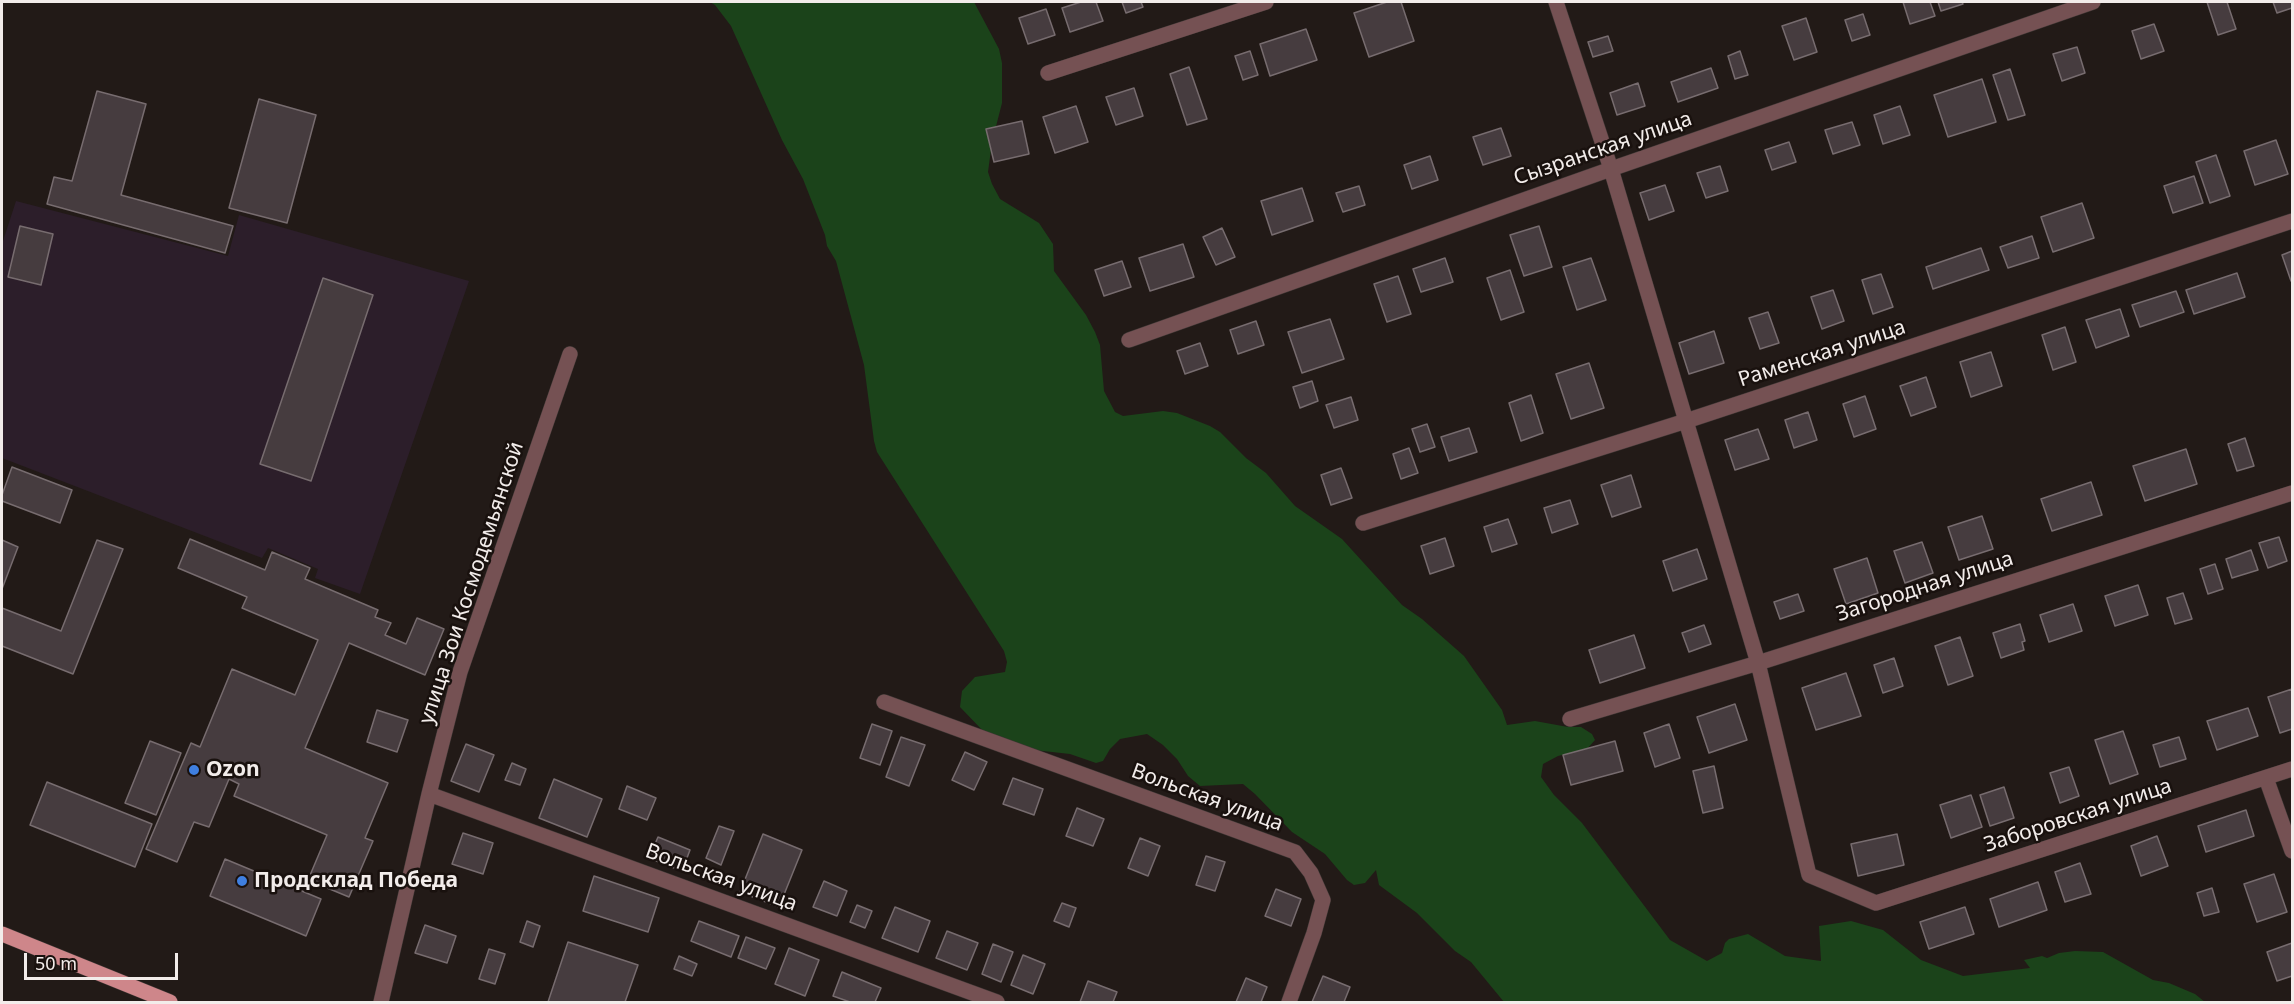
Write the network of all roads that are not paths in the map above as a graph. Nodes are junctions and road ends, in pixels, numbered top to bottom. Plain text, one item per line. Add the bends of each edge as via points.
1 (1266, 2) edge
2 (1556, 2) edge
3 (2093, 2) edge
4 (1048, 73) dead end
5 (1611, 169) junction
6 (2292, 221) edge
7 (1129, 340) dead end
8 (570, 354) dead end
9 (1686, 421) junction
10 (2292, 493) edge
11 (1363, 523) dead end
12 (1758, 663) junction
13 (884, 702) dead end
14 (1570, 719) dead end
15 (2292, 769) edge
16 (2266, 778) junction
17 (429, 794) junction
18 (2292, 851) edge
19 (2, 934) edge
20 (170, 1002) edge
21 (381, 1002) edge
22 (998, 1002) edge
23 (1289, 1002) edge

1 - 4 street
2 - 5 street
3 - 5 street, Сызранская улица
5 - 7 street, Сызранская улица
5 - 9 street
6 - 9 street, Раменская улица
8 - 17 street, улица Зои Космодемьянской via 460,672
9 - 11 street, Раменская улица
9 - 12 street
10 - 12 street, Загородная улица
12 - 14 street, Загородная улица
12 - 16 street, Заборовская улица via 1809,875 1876,903
13 - 23 street, Вольская улица via 1295,852 1311,873 1323,900
15 - 16 street, Заборовская улица
16 - 18 street
17 - 21 street, улица Зои Космодемьянской
17 - 22 street, Вольская улица
19 - 20 main road

